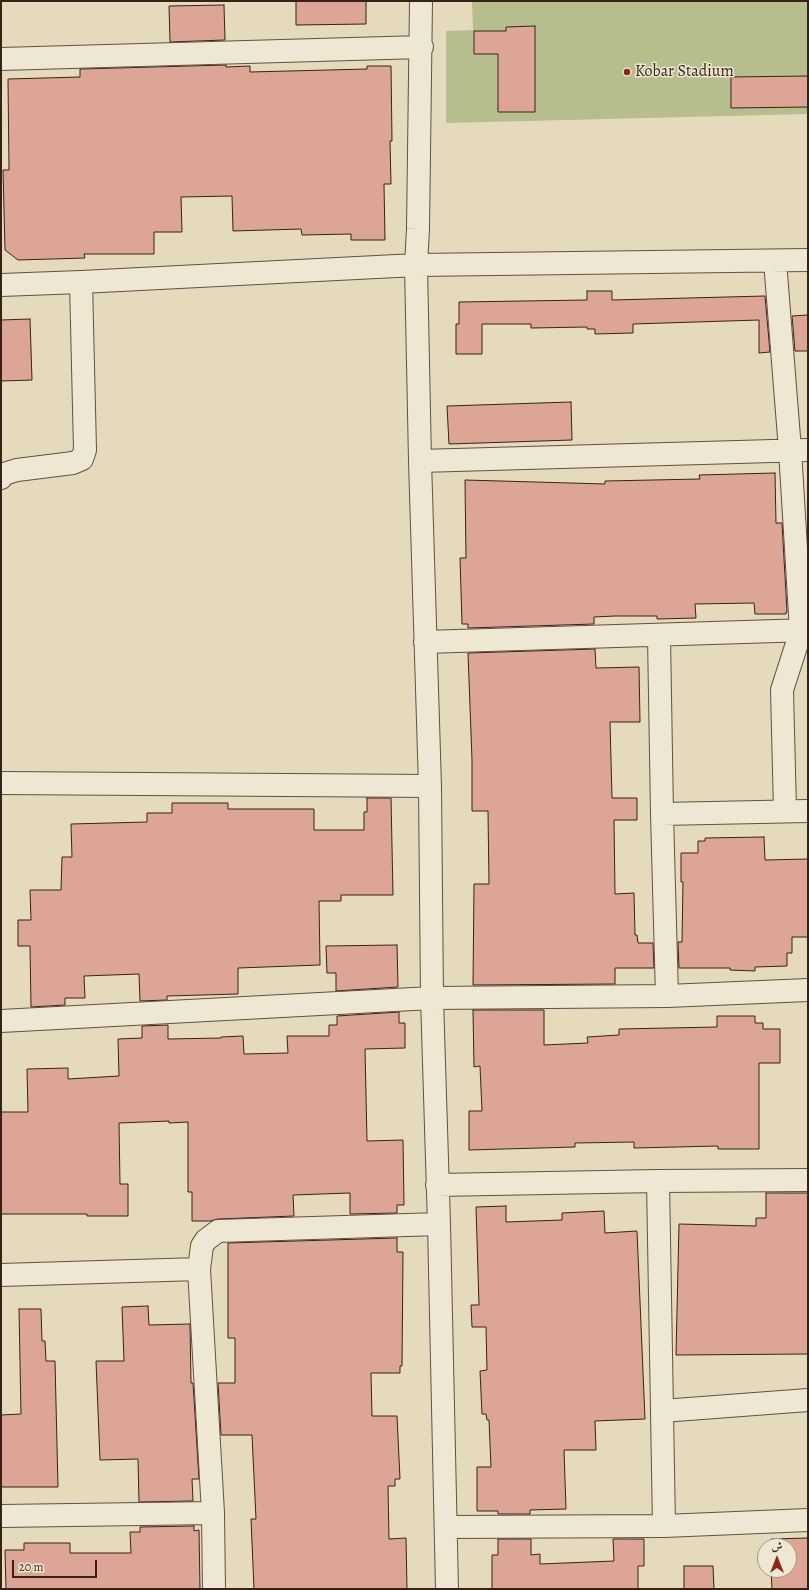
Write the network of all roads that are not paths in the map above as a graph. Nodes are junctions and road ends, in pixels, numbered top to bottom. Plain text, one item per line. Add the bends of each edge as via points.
1 (421, 1) edge
2 (422, 47) junction
3 (1, 59) edge
4 (808, 260) edge
5 (775, 261) junction
6 (416, 265) junction
7 (81, 282) junction
8 (1, 285) edge
9 (799, 450) edge
10 (420, 461) junction
11 (1, 478) edge
12 (804, 631) edge
13 (659, 636) junction
14 (425, 642) junction
15 (1, 783) edge
16 (430, 786) junction
17 (785, 811) junction
18 (808, 811) edge
19 (662, 814) junction
20 (808, 990) edge
21 (667, 996) junction
22 (432, 998) junction
23 (1, 1021) edge
24 (658, 1180) junction
25 (808, 1180) edge
26 (437, 1185) junction
27 (439, 1224) junction
28 (199, 1269) junction
29 (1, 1275) edge
30 (808, 1400) edge
31 (662, 1411) junction
32 (213, 1513) junction
33 (1, 1516) edge
34 (808, 1520) edge
35 (664, 1526) junction
36 (446, 1527) junction
37 (214, 1589) edge
38 (447, 1589) edge

1 - 2 street
2 - 3 street
2 - 6 street
4 - 5 street
5 - 6 street
5 - 9 street
6 - 7 street
6 - 10 street
7 - 8 street
7 - 11 street via 85,450 82,459 73,463 17,470 4,474
9 - 10 street
9 - 12 street
10 - 14 street
12 - 13 street
12 - 17 street via 782,690
13 - 14 street
13 - 19 street
14 - 16 street
15 - 16 street
16 - 22 street
17 - 18 street
17 - 19 street
19 - 21 street
20 - 21 street
21 - 22 street
22 - 23 street
22 - 26 street
24 - 25 street
24 - 26 street
24 - 31 street
26 - 27 street
27 - 28 street via 218,1231 202,1246
27 - 36 street
28 - 29 street
28 - 32 street
30 - 31 street
31 - 35 street
32 - 33 street
32 - 37 street
34 - 35 street
35 - 36 street
36 - 38 street

